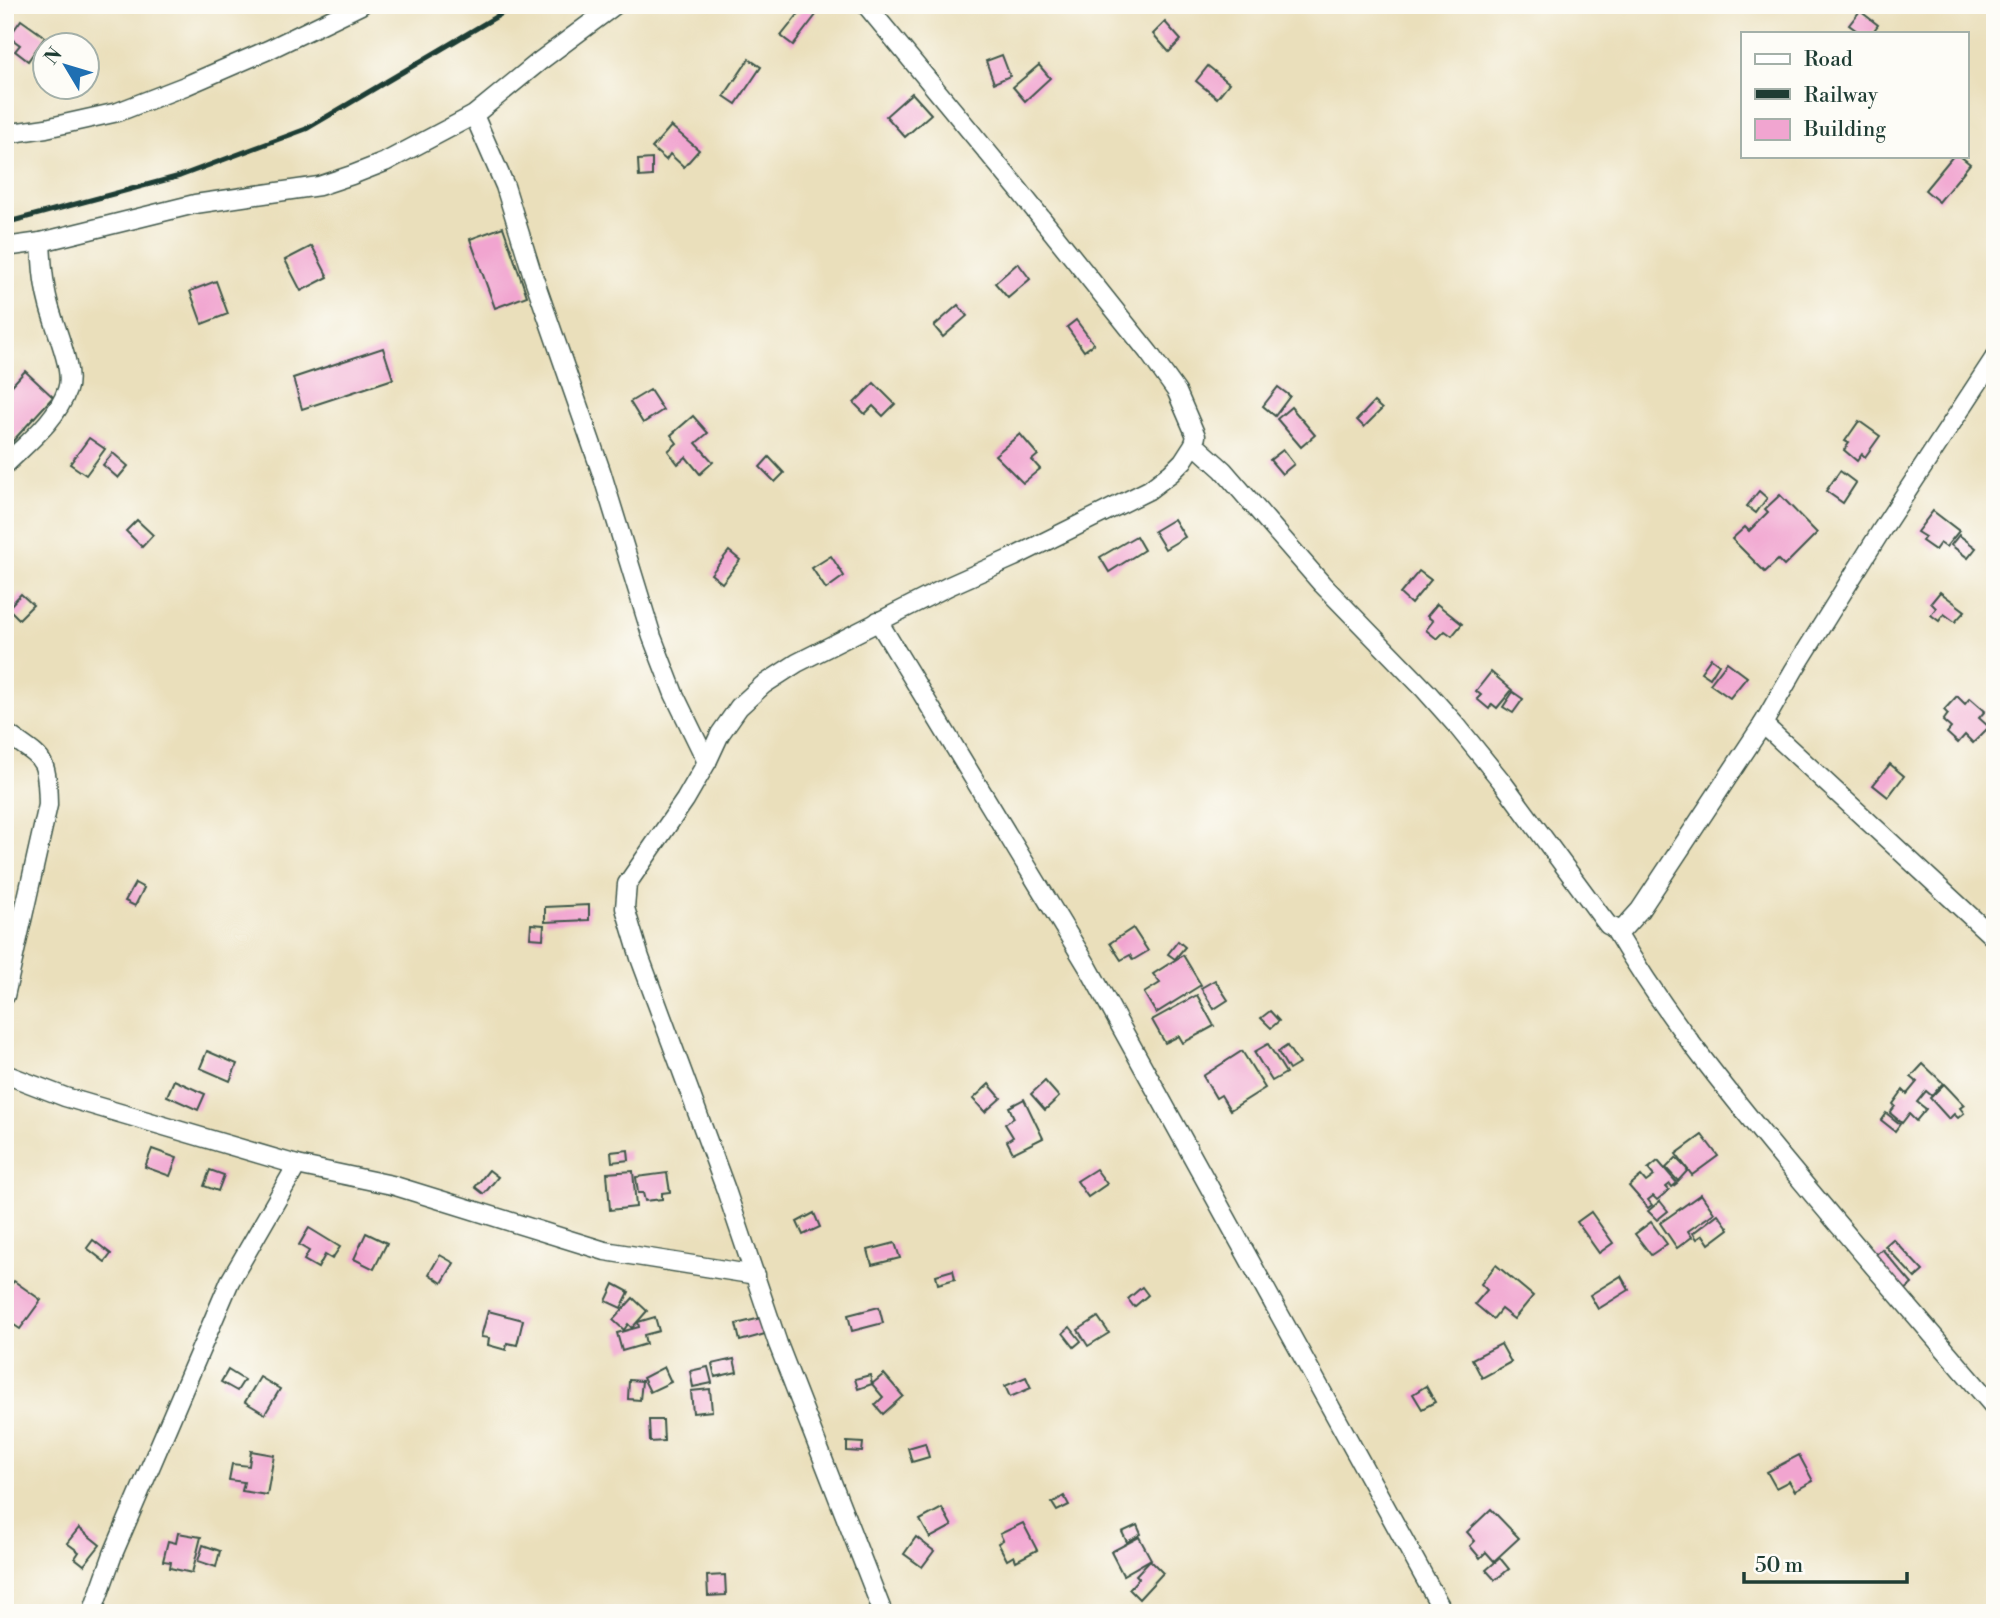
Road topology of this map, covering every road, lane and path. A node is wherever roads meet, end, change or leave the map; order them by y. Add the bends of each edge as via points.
1 (360, 5) edge
2 (615, 5) edge
3 (866, 5) edge
4 (474, 115) junction
5 (5, 134) edge
6 (41, 242) junction
7 (5, 247) edge
8 (1995, 357) edge
9 (1195, 444) junction
10 (5, 465) edge
11 (878, 621) junction
12 (1763, 724) junction
13 (5, 732) edge
14 (707, 762) junction
15 (1615, 929) junction
16 (1995, 939) edge
17 (5, 996) edge
18 (5, 1074) edge
19 (297, 1165) junction
20 (756, 1275) junction
21 (1995, 1408) edge
22 (92, 1613) edge
23 (883, 1613) edge
24 (1444, 1613) edge

1 - 5 street via 256,55 118,112
2 - 4 street
3 - 9 street via 1149,352 1177,392 1194,430
4 - 6 street via 385,162 319,186 195,204
4 - 14 street via 506,186 652,637
6 - 7 street
6 - 10 street via 48,303 69,365 69,388 59,407
8 - 12 street
9 - 11 street via 1171,473 1149,490
9 - 15 street via 1457,726
11 - 14 street via 763,685 739,707
11 - 24 street via 1088,967
12 - 15 street via 1640,910 1626,928
12 - 16 street
13 - 17 street via 43,761 48,805
14 - 20 street via 627,884 625,908
15 - 21 street via 1641,973 1726,1089
18 - 19 street via 65,1097
19 - 20 street via 392,1185 605,1251
19 - 22 street via 230,1281
20 - 23 street via 782,1357

